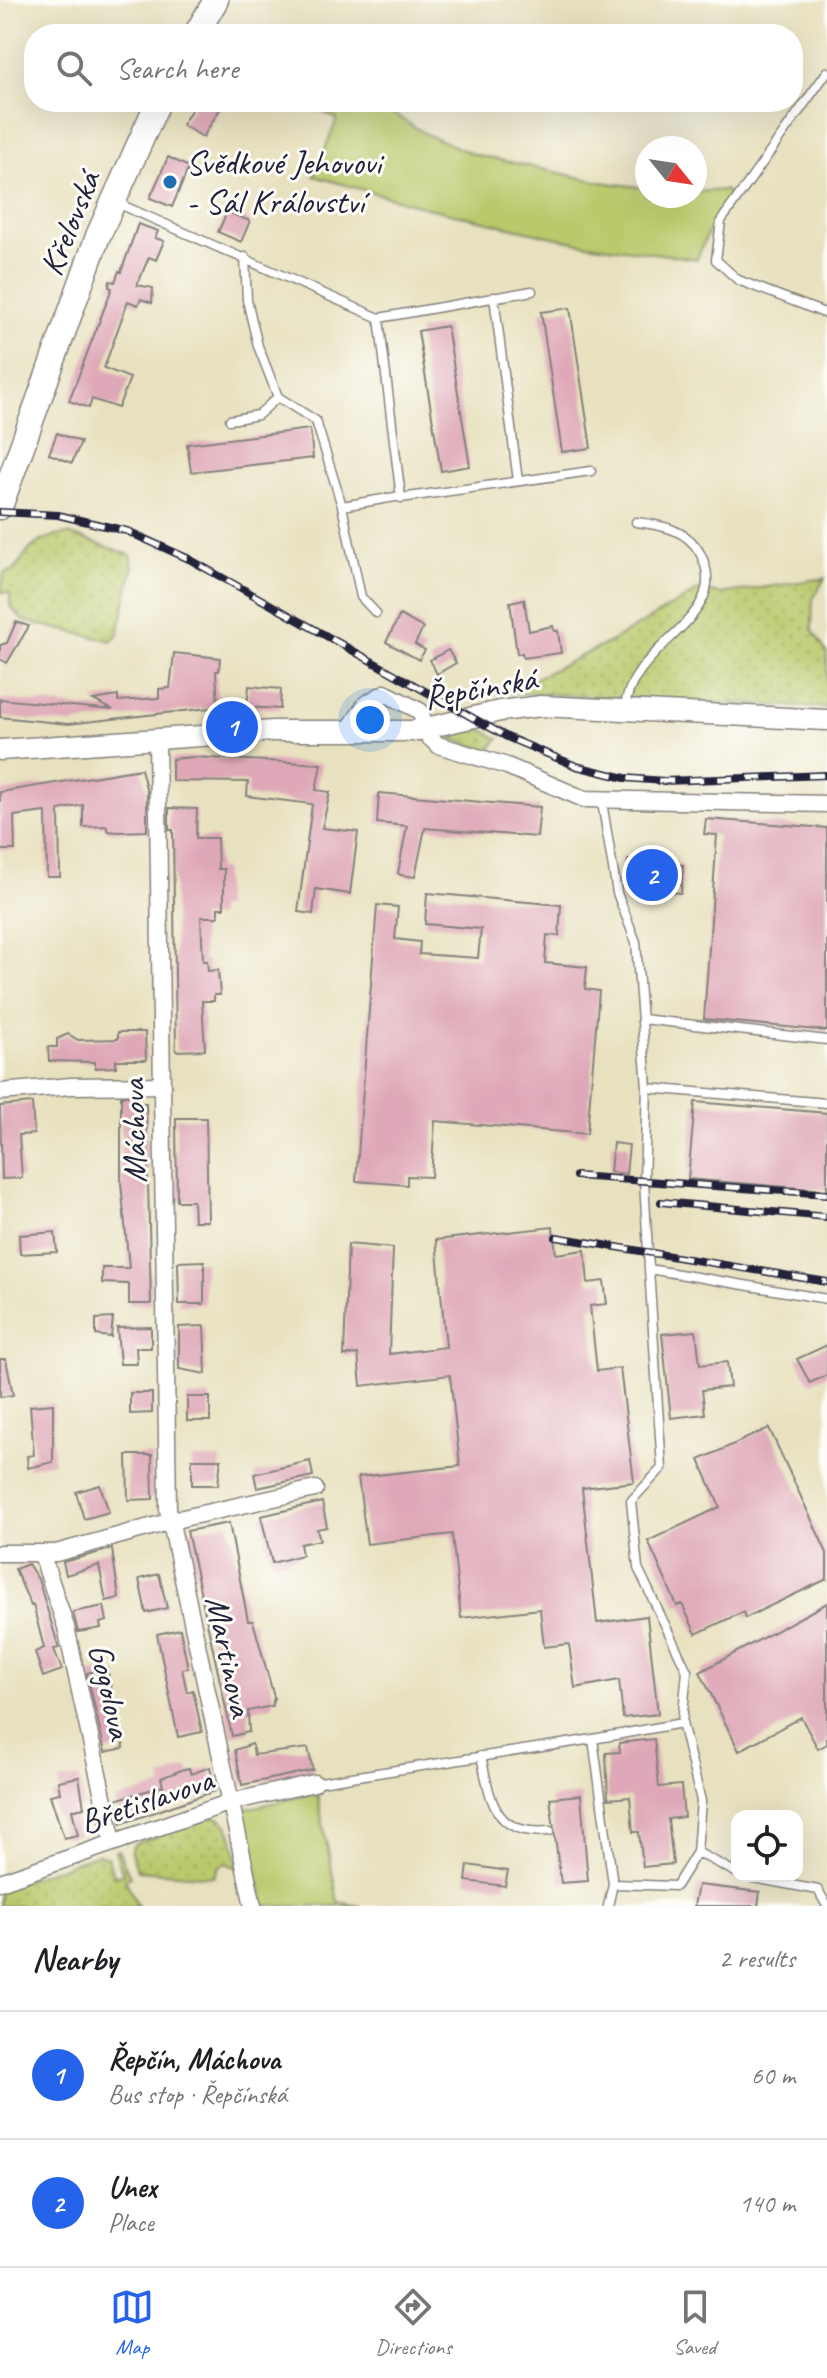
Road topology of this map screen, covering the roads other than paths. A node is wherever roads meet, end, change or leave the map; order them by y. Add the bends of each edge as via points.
1 (216, 0) edge
2 (202, 24) edge
3 (827, 72) edge
4 (803, 106) edge
5 (153, 112) edge
6 (799, 112) edge
7 (113, 201) junction
8 (245, 257) junction
9 (532, 291) dead end
10 (494, 297) junction
11 (827, 314) edge
12 (379, 318) junction
13 (278, 397) junction
14 (230, 420) dead end
15 (591, 471) dead end
16 (518, 481) junction
17 (401, 496) junction
18 (342, 506) junction
19 (0, 507) edge
20 (636, 522) dead end
21 (376, 613) dead end
22 (625, 707) junction
23 (827, 720) edge
24 (426, 729) junction
25 (348, 731) junction
26 (157, 746) junction
27 (0, 750) edge
28 (602, 802) junction
29 (827, 804) edge
30 (642, 1019) junction
31 (827, 1040) edge
32 (163, 1085) junction
33 (647, 1088) junction
34 (0, 1092) edge
35 (827, 1103) edge
36 (649, 1269) junction
37 (827, 1299) edge
38 (315, 1489) dead end
39 (171, 1522) junction
40 (0, 1553) edge
41 (42, 1555) junction
42 (682, 1723) junction
43 (593, 1739) junction
44 (481, 1756) junction
45 (314, 1783) joint
46 (231, 1802) junction
47 (550, 1831) dead end
48 (113, 1842) junction
49 (697, 1852) junction
50 (731, 1870) edge
51 (0, 1882) edge
52 (775, 1882) edge
53 (613, 1884) junction
54 (253, 1906) edge
55 (608, 1906) edge
56 (827, 1906) edge

1 - 2 main road
3 - 4 lane
5 - 7 main road, Křelovská
6 - 11 lane via 721,221 716,260 738,280
7 - 8 lane
7 - 19 main road, Křelovská
8 - 12 lane
8 - 13 lane via 247,300
9 - 10 lane
10 - 12 lane
10 - 16 lane
12 - 17 lane
13 - 14 lane via 258,415
13 - 18 lane via 316,421
15 - 16 lane
16 - 17 lane
17 - 18 lane
18 - 21 lane via 361,597
20 - 22 lane via 671,528 691,540 703,559 707,582 694,615 636,671
22 - 23 street, Řepčínská
22 - 24 street, Řepčínská via 520,708
24 - 25 street, Řepčínská
24 - 25 street via 414,706 385,693 366,704
24 - 28 street via 445,749
25 - 26 street, Řepčínská via 273,731
26 - 27 street, Řepčínská
26 - 32 street, Máchova
28 - 29 street
28 - 30 lane via 617,893 636,942
30 - 31 lane
30 - 33 lane
32 - 34 street
32 - 39 street, Máchova
33 - 35 lane
33 - 36 lane via 644,1181
36 - 37 lane
36 - 42 lane via 662,1468 631,1501 638,1568 687,1671
38 - 39 street
39 - 41 street
39 - 46 street, Martinova
40 - 41 street
41 - 48 street, Gogolova via 66,1627
42 - 43 lane
42 - 49 lane via 701,1801
43 - 44 lane
43 - 53 lane
44 - 45 lane
44 - 47 lane via 491,1802 504,1820 528,1831
45 - 46 street, Břetislavova
46 - 48 street, Břetislavova
46 - 54 street, Martinova
48 - 51 street, Břetislavova
49 - 50 lane
49 - 53 lane via 676,1886
52 - 56 lane via 818,1890
53 - 55 lane

